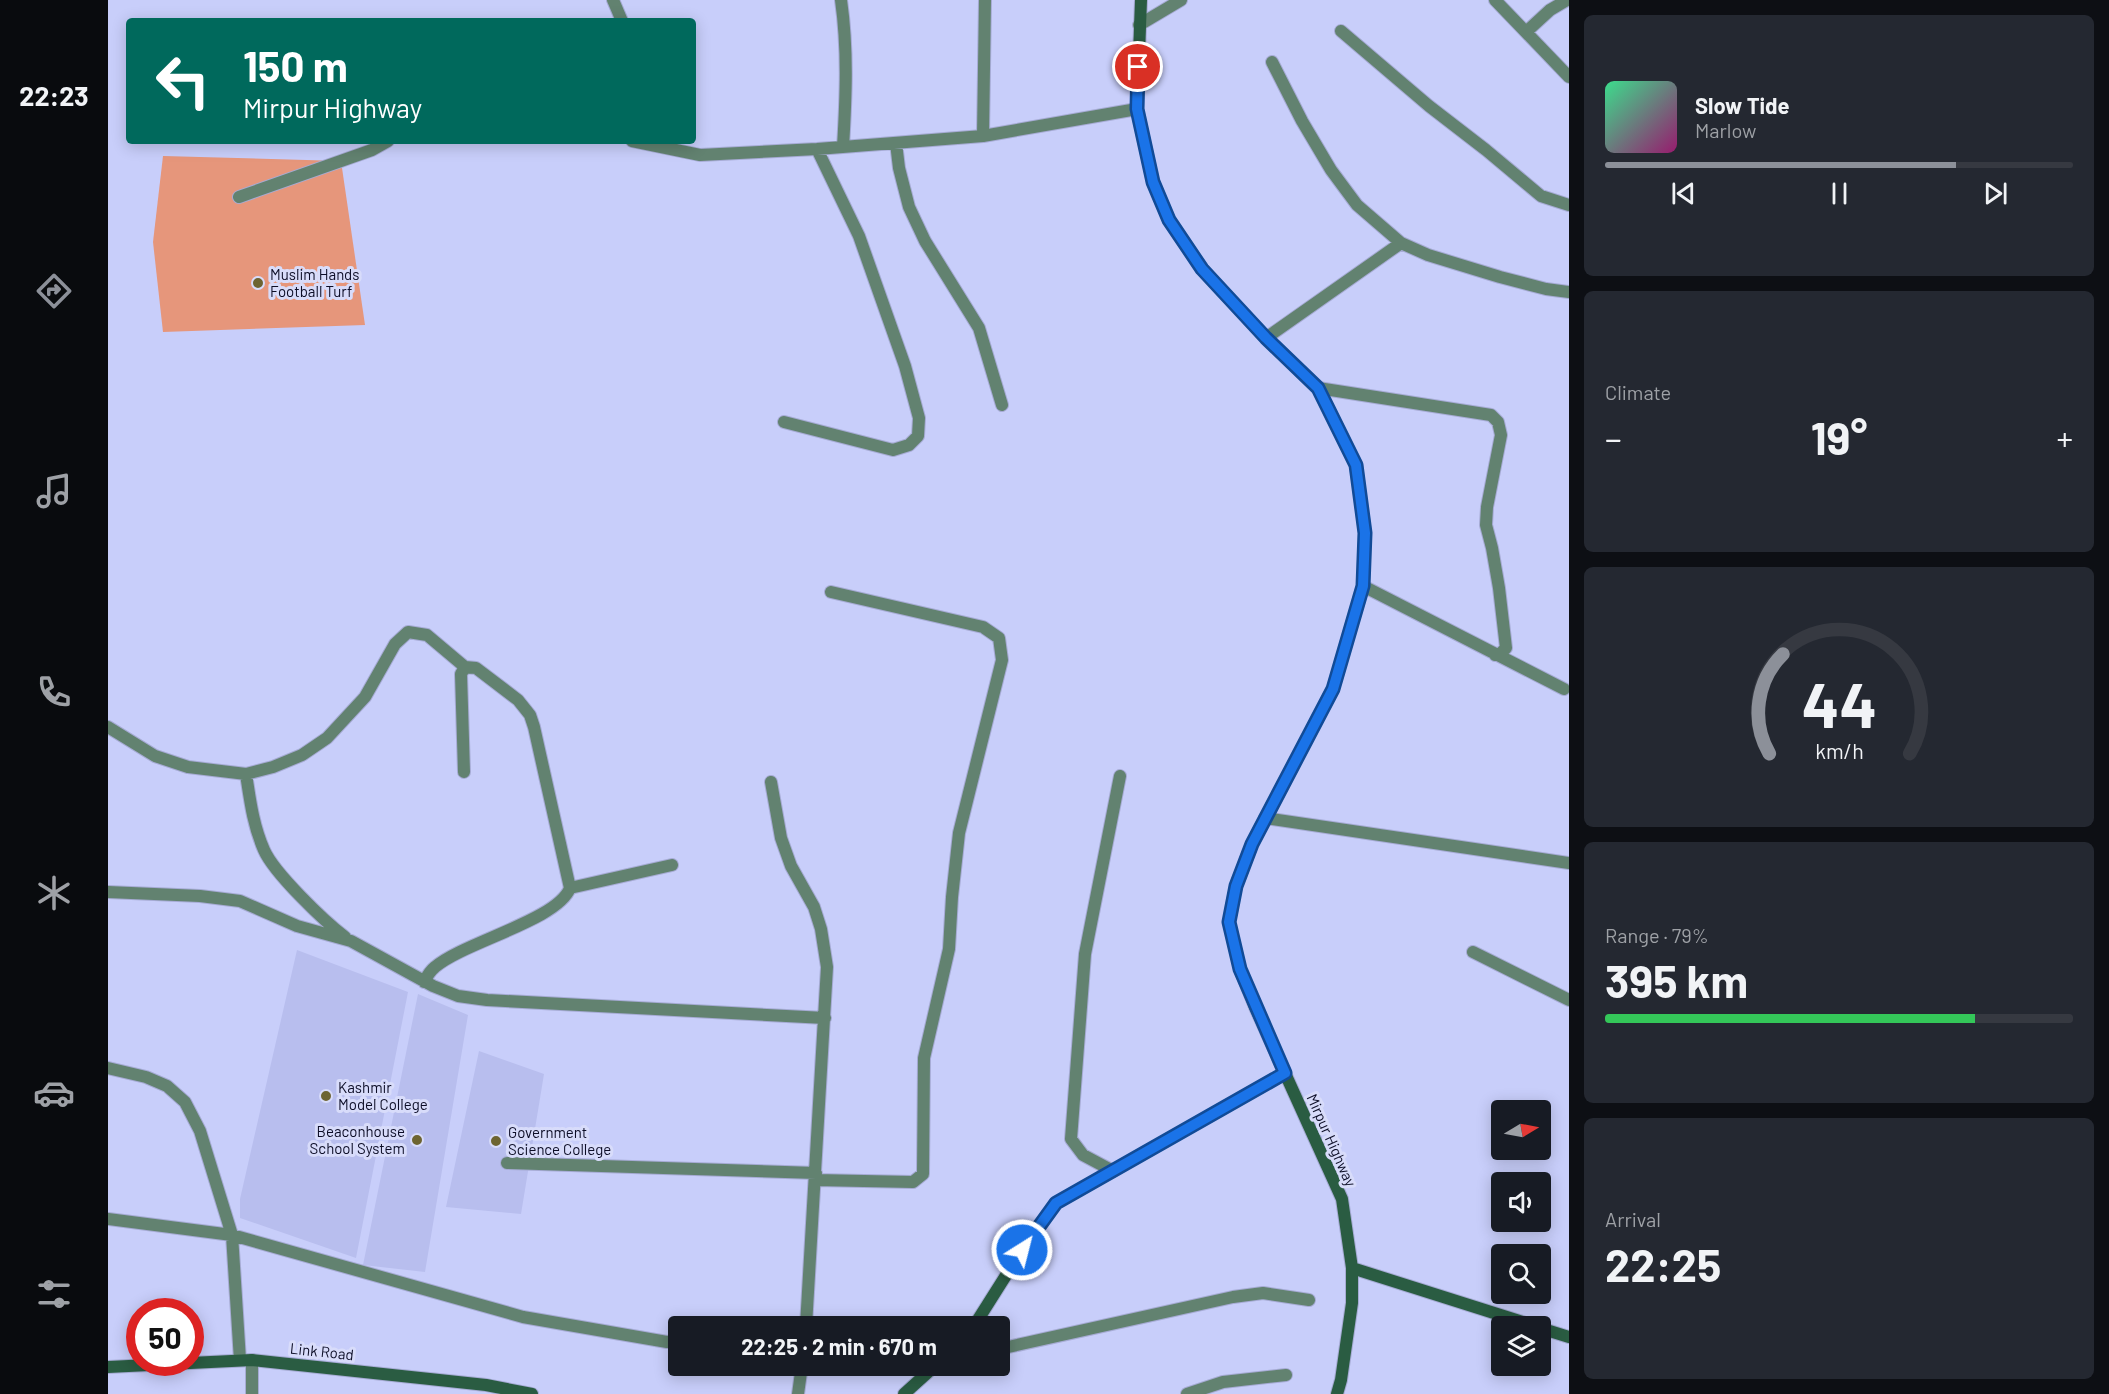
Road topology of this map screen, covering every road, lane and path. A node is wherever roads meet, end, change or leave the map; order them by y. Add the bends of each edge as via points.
1 (613, 0) edge
2 (841, 0) edge
3 (985, 0) edge
4 (1141, 0) edge
5 (1181, 0) edge
6 (1495, 0) edge
7 (1567, 0) edge
8 (621, 18) edge
9 (1139, 25) junction
10 (1341, 31) dead end
11 (1526, 32) junction
12 (1272, 62) dead end
13 (1569, 77) edge
14 (1137, 109) junction
15 (983, 136) junction
16 (896, 143) junction
17 (383, 144) edge
18 (669, 145) edge
19 (843, 147) junction
20 (817, 149) junction
21 (239, 197) dead end
22 (1569, 205) edge
23 (1401, 243) junction
24 (1569, 292) edge
25 (1266, 338) junction
26 (1318, 388) junction
27 (1002, 405) dead end
28 (784, 422) dead end
29 (1363, 586) junction
30 (831, 592) dead end
31 (1495, 655) junction
32 (465, 667) junction
33 (1564, 689) dead end
34 (108, 727) edge
35 (464, 772) dead end
36 (246, 774) junction
37 (1120, 776) dead end
38 (771, 782) dead end
39 (1265, 818) junction
40 (1569, 863) edge
41 (672, 865) dead end
42 (570, 888) junction
43 (108, 892) edge
44 (351, 941) junction
45 (1473, 952) dead end
46 (424, 982) junction
47 (1569, 1000) edge
48 (825, 1018) junction
49 (108, 1068) edge
50 (1285, 1073) junction
51 (507, 1163) dead end
52 (1113, 1171) junction
53 (815, 1176) junction
54 (108, 1219) edge
55 (232, 1234) junction
56 (1352, 1268) junction
57 (1309, 1300) dead end
58 (807, 1316) edge
59 (980, 1316) edge
60 (1503, 1316) edge
61 (1551, 1331) edge
62 (1569, 1337) edge
63 (668, 1342) edge
64 (1010, 1346) edge
65 (246, 1360) junction
66 (108, 1367) edge
67 (1286, 1375) dead end
68 (800, 1376) edge
69 (924, 1376) edge
70 (252, 1394) edge
71 (532, 1394) edge
72 (798, 1394) edge
73 (905, 1394) edge
74 (1187, 1394) edge
75 (1337, 1394) edge

1 - 8 street
2 - 19 street via 847,79
3 - 15 street
4 - 9 main road, Mirpur Highway
5 - 9 street
6 - 11 street
7 - 11 street
9 - 14 main road, Mirpur Highway
10 - 22 street via 1542,196
11 - 13 street
12 - 23 street via 1331,170 1357,205
14 - 15 street
14 - 25 main road, Mirpur Highway via 1153,182 1169,220 1202,269
15 - 16 street
16 - 19 street
16 - 27 street via 898,168 909,207 925,241 979,328
17 - 21 street
18 - 20 street via 700,155
19 - 20 street
20 - 28 street via 859,236 901,355 919,418 918,436 909,445 892,450
23 - 24 street via 1490,274
23 - 25 street
25 - 26 main road, Mirpur Highway
26 - 29 main road, Mirpur Highway via 1356,465 1365,533
26 - 31 street via 1491,415 1498,422 1501,435 1486,525 1506,648
29 - 31 street
29 - 39 main road, Mirpur Highway via 1333,689
30 - 53 street via 983,627 999,638 1002,660 959,833 949,949 924,1058 923,1174 913,1182
31 - 33 street
32 - 35 street via 461,674
32 - 36 street via 427,635 408,632 395,644 365,697 327,738 302,755
32 - 42 street via 476,668 518,700 530,715
34 - 36 street via 155,756 188,767
36 - 44 street via 252,815 264,852 330,926
37 - 52 street via 1085,954 1071,1139 1083,1155
38 - 48 street via 781,838 821,929 827,967
39 - 40 street
39 - 50 main road, Mirpur Highway via 1236,886 1229,922 1240,969
41 - 42 street
42 - 46 street via 567,896 551,908 437,965
43 - 44 street via 240,901 297,926
44 - 46 street
45 - 47 street
46 - 48 street via 458,996 488,1000
48 - 53 street
49 - 55 street via 167,1086 185,1102 200,1131
50 - 52 main road
50 - 56 main road, Mirpur Highway via 1342,1198
51 - 53 street
52 - 59 main road via 1056,1203
53 - 58 street
54 - 55 street
55 - 63 street via 523,1317
55 - 65 street
56 - 60 main road
56 - 75 main road, Mirpur Highway via 1352,1303
57 - 64 street via 1263,1293 1233,1297
61 - 62 main road
65 - 66 main road, Link Road
65 - 70 street
65 - 71 main road, Link Road via 486,1385
67 - 74 street via 1223,1382
68 - 72 street
69 - 73 main road

